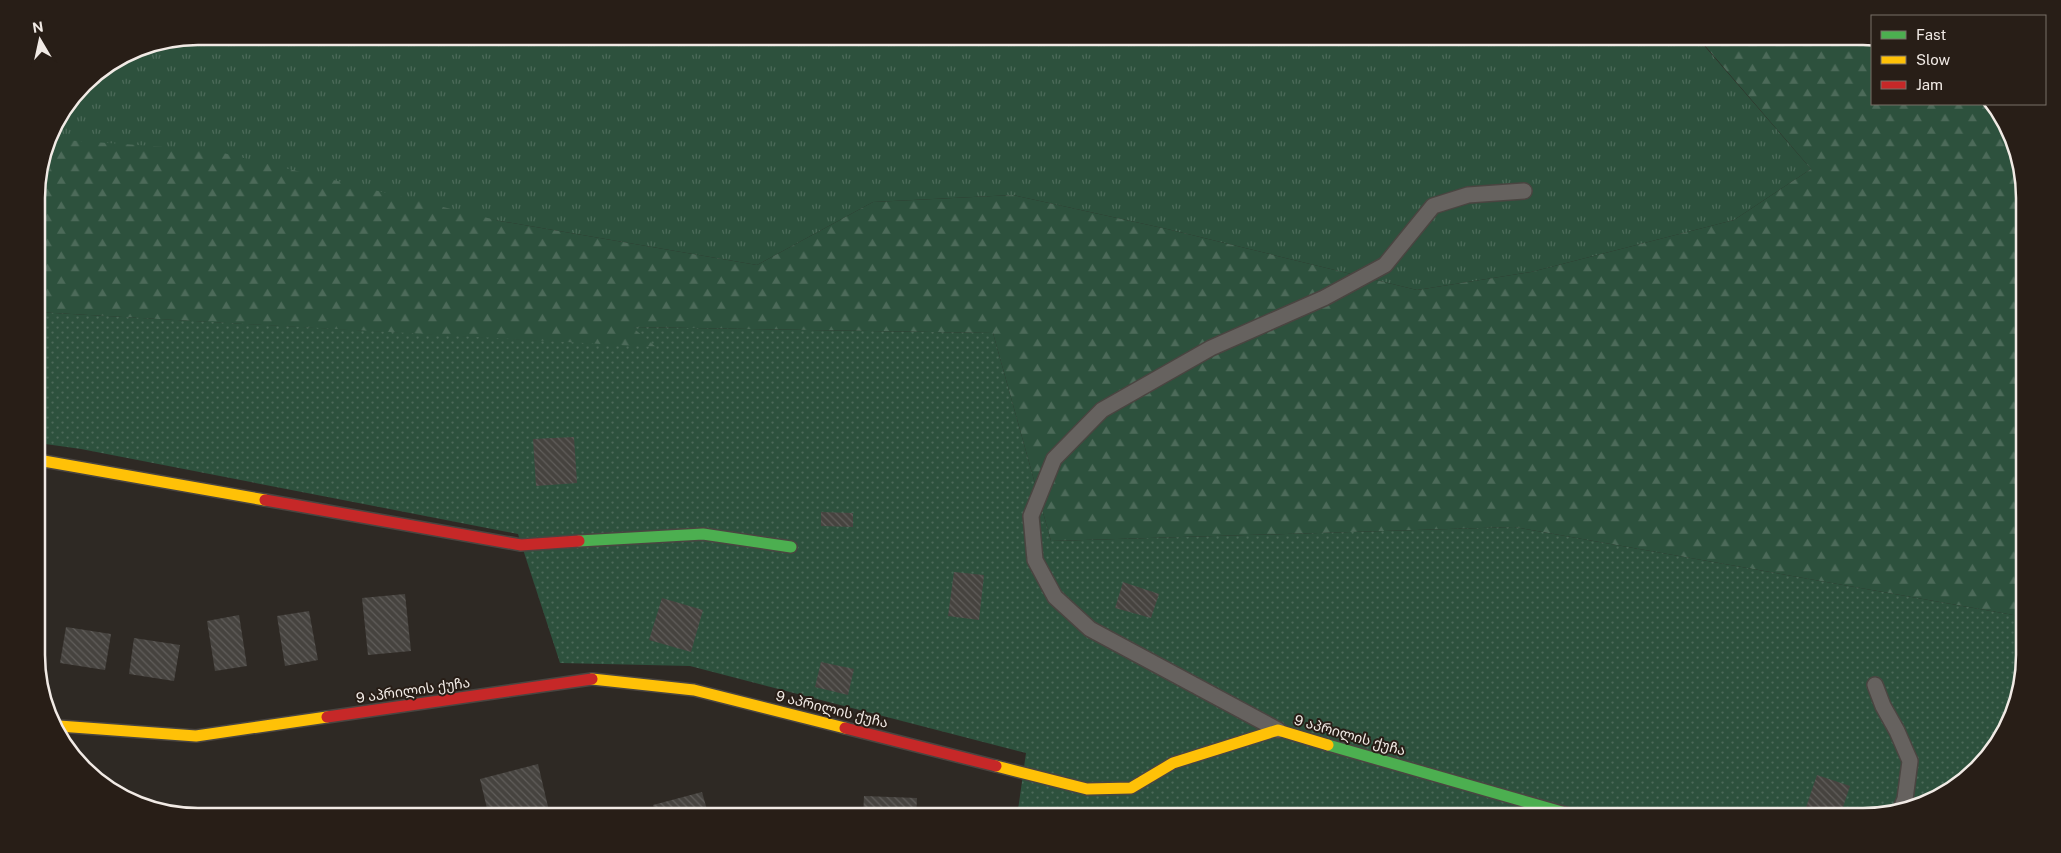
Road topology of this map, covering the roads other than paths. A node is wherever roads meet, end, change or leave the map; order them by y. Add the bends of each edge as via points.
1 (1524, 191) dead end
2 (45, 461) edge
3 (791, 546) dead end
4 (1875, 685) dead end
5 (63, 726) edge
6 (1278, 730) junction
7 (1903, 803) edge
8 (1548, 808) edge

1 - 6 lane via 1468,195 1433,206 1385,265 1324,298 1211,348 1102,410 1054,459 1031,516 1035,560 1055,597 1090,629
2 - 3 street via 521,545 704,534
4 - 7 lane via 1910,762
5 - 6 street, 9 აპრილის ქუჩა via 196,736 592,679 694,690 1087,789 1131,788 1173,763
6 - 8 street, 9 აპრილის ქუჩა

